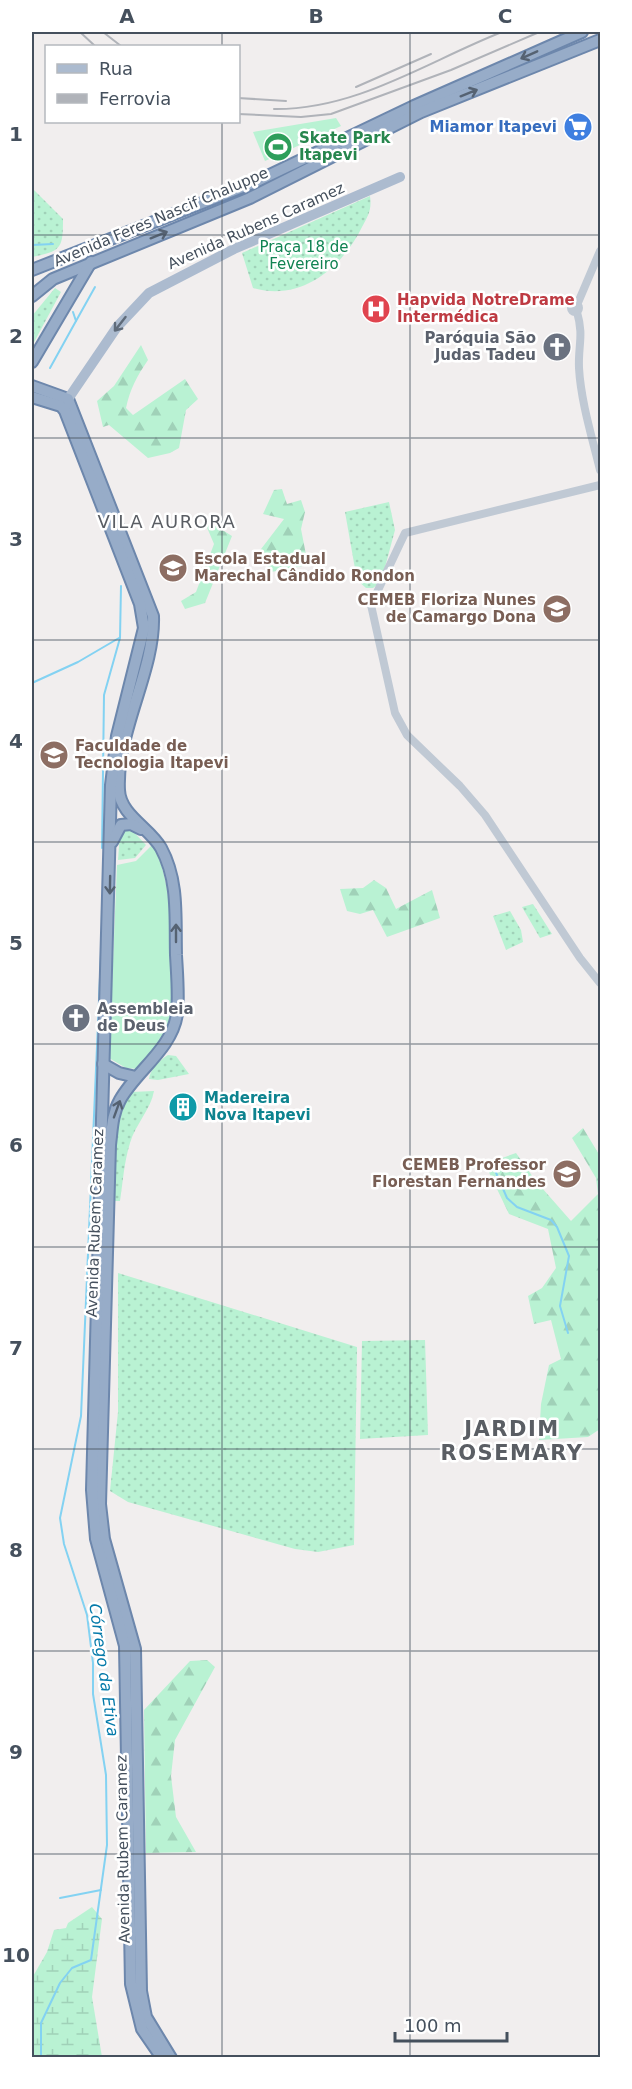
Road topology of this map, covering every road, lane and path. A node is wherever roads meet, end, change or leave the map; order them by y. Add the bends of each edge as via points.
1 (582, 32) edge
2 (600, 40) edge
3 (400, 177) dead end
4 (600, 251) edge
5 (91, 262) junction
6 (32, 270) edge
7 (32, 296) edge
8 (32, 362) edge
9 (32, 386) edge
10 (32, 397) edge
11 (64, 403) junction
12 (600, 470) edge
13 (600, 485) edge
14 (152, 835) junction
15 (111, 844) junction
16 (600, 983) edge
17 (103, 1064) junction
18 (136, 1077) junction
19 (162, 2058) edge
20 (171, 2058) edge

1 -> 6 highway, Avenida Feres Nascif Chaluppe via 255,182
5 -> 2 highway, Avenida Feres Nascif Chaluppe via 250,198 421,112
3 -> 11 main road, Avenida Rubens Caramez via 234,249 149,293 117,327
4 - 12 street via 577,308 583,332 579,368
5 - 7 highway, Avenida Feres Nascif Chaluppe via 53,279
5 - 8 highway
9 - 11 highway
10 - 11 highway
11 - 14 highway, Avenida Rubem Caramez via 153,616 151,644 125,735 119,791 126,810
11 - 15 highway, Avenida Rubem Caramez via 137,597 144,628 117,736 111,785
13 - 16 street via 405,533 371,606 395,713 407,735 473,799
14 - 15 highway via 126,823
18 -> 14 highway, Avenida Rubem Caramez via 168,1038 177,1012 174,888 166,859
15 -> 17 highway, Avenida Rubem Caramez
17 - 18 highway via 115,1072
17 - 19 highway, Avenida Rubem Caramez via 93,1510 99,1552 125,1646 131,1984 142,2029
20 -> 18 highway, Avenida Rubem Caramez via 147,2018 141,1992 135,1649 104,1539 100,1504 110,1144 119,1102

